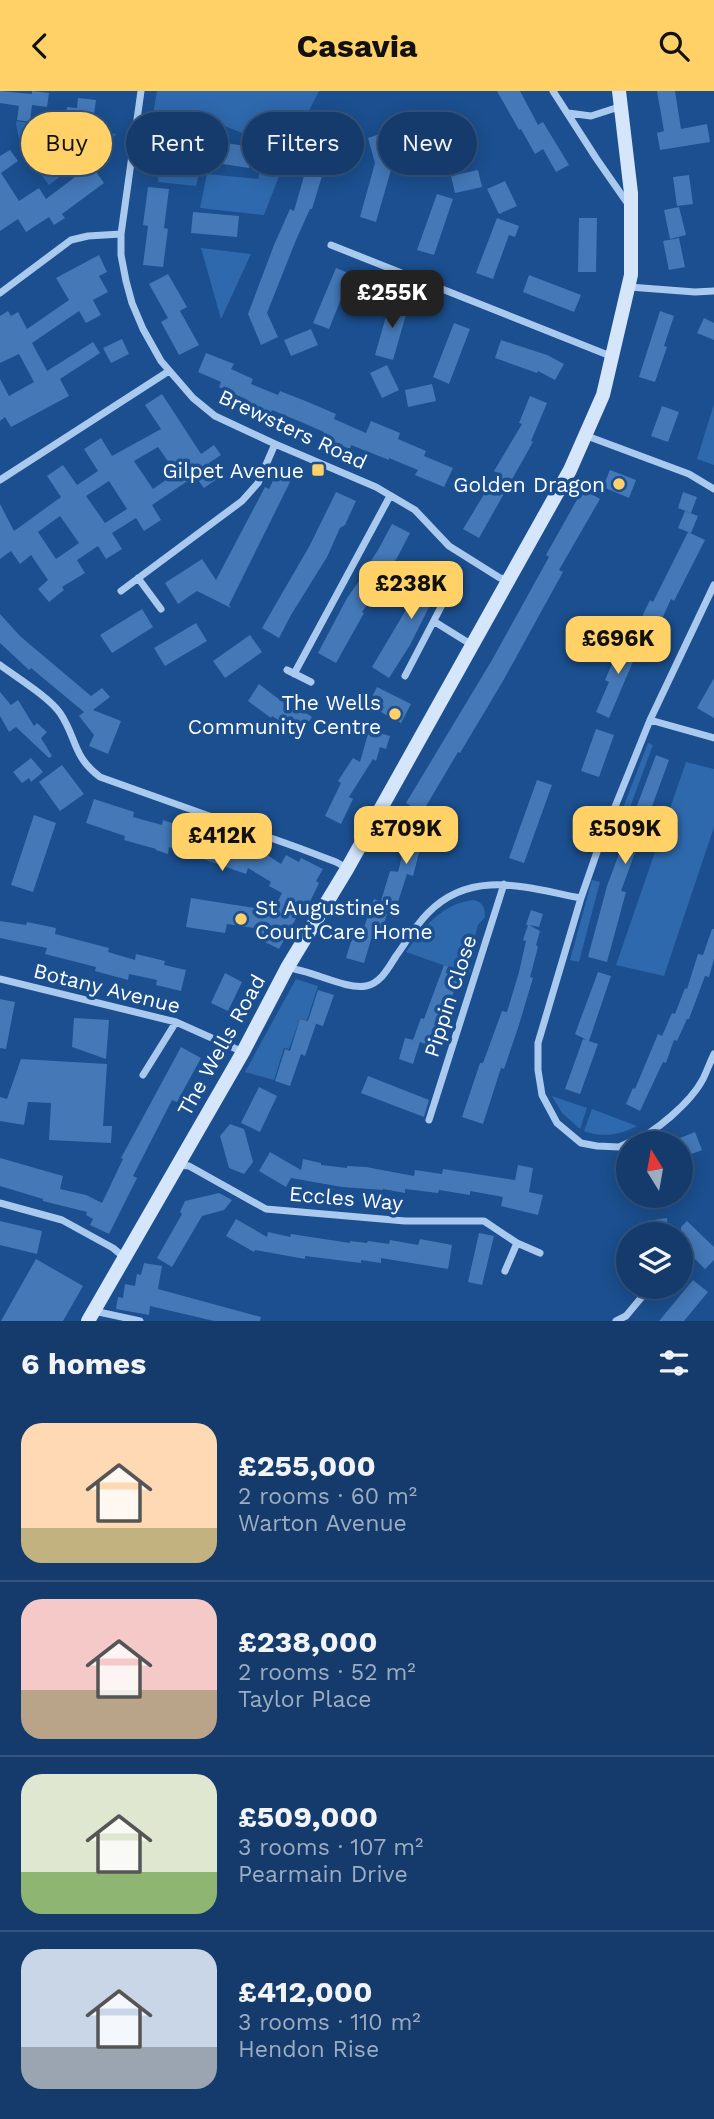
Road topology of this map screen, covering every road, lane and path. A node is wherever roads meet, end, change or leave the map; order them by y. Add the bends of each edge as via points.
1 (141, 91) edge
2 (553, 91) edge
3 (620, 98) edge
4 (568, 113) junction
5 (631, 208) junction
6 (121, 234) junction
7 (331, 245) dead end
8 (629, 287) junction
9 (714, 291) edge
10 (0, 292) edge
11 (613, 357) junction
12 (169, 371) junction
13 (587, 436) junction
14 (275, 445) junction
15 (0, 480) edge
16 (714, 489) edge
17 (390, 496) junction
18 (138, 578) junction
19 (509, 579) junction
20 (454, 582) dead end
21 (714, 585) edge
22 (121, 591) dead end
23 (161, 609) dead end
24 (435, 622) junction
25 (472, 646) junction
26 (0, 665) edge
27 (405, 676) dead end
28 (311, 682) dead end
29 (650, 720) junction
30 (714, 738) edge
31 (347, 869) junction
32 (504, 884) junction
33 (580, 898) junction
34 (287, 968) junction
35 (0, 979) edge
36 (176, 1022) junction
37 (243, 1052) junction
38 (714, 1054) edge
39 (143, 1075) dead end
40 (429, 1120) dead end
41 (652, 1131) edge
42 (616, 1147) edge
43 (177, 1165) junction
44 (0, 1203) edge
45 (517, 1243) junction
46 (540, 1253) dead end
47 (125, 1258) junction
48 (505, 1271) dead end
49 (641, 1299) edge
50 (91, 1316) edge
51 (140, 1321) edge
52 (616, 1321) edge

1 - 6 street, Brewsters Road
2 - 4 street
3 - 4 street via 590,116
3 - 5 street, The Wells Road
4 - 5 street
5 - 8 street, The Wells Road
6 - 10 street via 71,240
6 - 12 street, Brewsters Road via 132,303
7 - 11 street
8 - 9 street
8 - 11 street, The Wells Road
11 - 13 street, The Wells Road
12 - 14 street, Brewsters Road via 215,416
12 - 15 street
13 - 16 street via 689,474
13 - 19 street, The Wells Road
14 - 17 street, Brewsters Road
14 - 18 street via 257,483 242,501
17 - 19 street, Brewsters Road via 415,510 449,546
17 - 28 street via 290,672
18 - 22 street
18 - 23 street
19 - 25 street, The Wells Road
20 - 24 street
21 - 29 street
24 - 25 street
24 - 27 street
25 - 31 street, The Wells Road
26 - 31 street via 59,712 80,758 100,776
29 - 30 street
29 - 33 street
31 - 34 street, The Wells Road
32 - 33 street
32 - 34 street via 482,884 445,899 414,929 382,976 366,986
32 - 40 street, Pippin Close
33 - 42 street via 538,1043 538,1070 542,1095 557,1123 581,1143
34 - 37 street, The Wells Road
35 - 36 street, Botany Avenue
36 - 37 street, Botany Avenue
36 - 39 street
37 - 43 street, The Wells Road
38 - 41 street via 702,1082 673,1116
43 - 45 street, Eccles Way via 189,1167 266,1209 484,1221
43 - 47 street, The Wells Road
44 - 47 street via 62,1220
45 - 46 street, Eccles Way
45 - 48 street
47 - 50 street, The Wells Road
49 - 52 street via 626,1317
50 - 51 street

